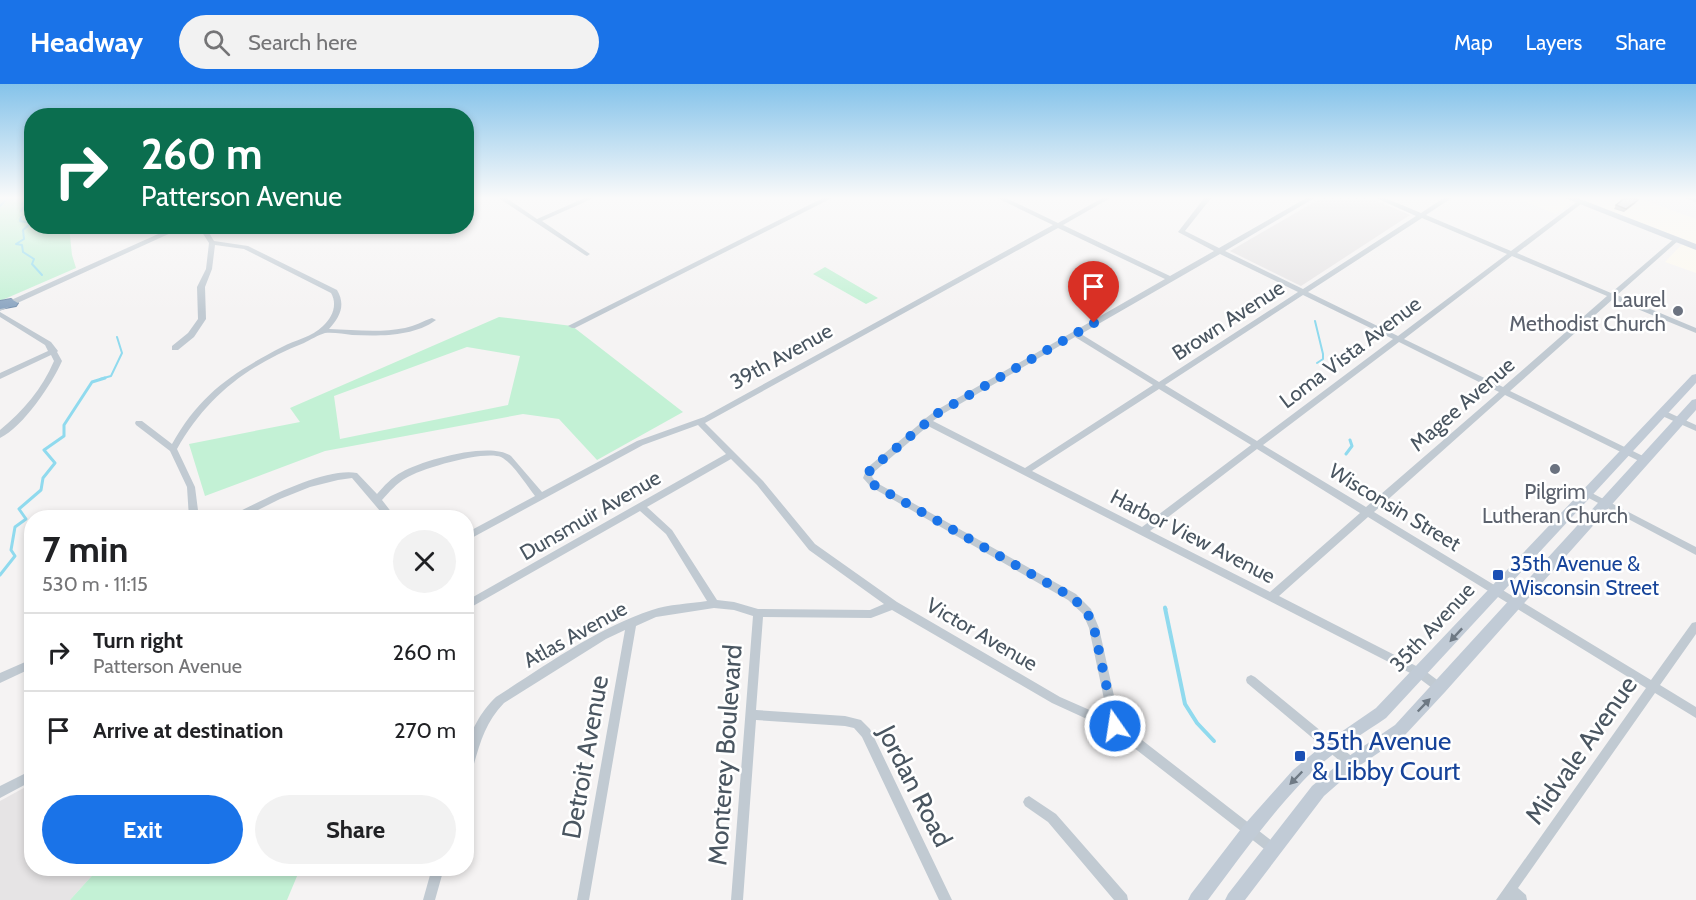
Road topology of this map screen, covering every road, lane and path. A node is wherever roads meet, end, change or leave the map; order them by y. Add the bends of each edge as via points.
1 (165, 235) edge
2 (207, 235) edge
3 (558, 235) edge
4 (755, 235) edge
5 (1041, 235) edge
6 (1080, 235) edge
7 (1187, 235) edge
8 (1247, 235) edge
9 (1391, 235) edge
10 (1466, 235) edge
11 (1536, 235) edge
12 (1667, 235) edge
13 (1677, 239) junction
14 (212, 243) junction
15 (1696, 247) edge
16 (1220, 251) junction
17 (587, 254) dead end
18 (1511, 254) junction
19 (1171, 279) junction
20 (1303, 292) junction
21 (1612, 296) junction
22 (4, 306) edge
23 (0, 314) edge
24 (432, 320) dead end
25 (572, 326) dead end
26 (323, 331) junction
27 (1696, 331) edge
28 (1075, 334) junction
29 (1397, 338) junction
30 (175, 348) dead end
31 (54, 351) junction
32 (0, 376) edge
33 (1696, 377) edge
34 (1159, 386) junction
35 (1505, 391) junction
36 (1696, 403) edge
37 (1663, 413) junction
38 (926, 421) junction
39 (1680, 421) junction
40 (699, 422) junction
41 (139, 423) dead end
42 (1696, 428) edge
43 (0, 435) edge
44 (1255, 445) junction
45 (173, 449) junction
46 (1627, 452) junction
47 (731, 455) junction
48 (1644, 460) junction
49 (1025, 472) junction
50 (1588, 494) junction
51 (541, 497) junction
52 (378, 499) junction
53 (1606, 504) junction
54 (640, 506) junction
55 (193, 510) edge
56 (250, 510) edge
57 (386, 510) edge
58 (1366, 512) junction
59 (1143, 531) junction
60 (474, 534) edge
61 (1696, 551) edge
62 (1496, 592) junction
63 (1272, 596) junction
64 (474, 601) edge
65 (714, 604) junction
66 (1515, 604) junction
67 (893, 605) junction
68 (758, 613) junction
69 (632, 622) junction
70 (1696, 626) edge
71 (24, 667) edge
72 (1420, 673) junction
73 (0, 678) edge
74 (1251, 680) dead end
75 (1653, 686) junction
76 (1440, 688) junction
77 (1696, 712) edge
78 (752, 714) junction
79 (1115, 726) junction
80 (474, 743) edge
81 (1333, 746) junction
82 (1351, 763) junction
83 (24, 779) edge
84 (0, 792) edge
85 (1029, 802) dead end
86 (1250, 831) junction
87 (1272, 848) junction
88 (436, 876) edge
89 (1506, 895) edge
90 (429, 900) edge
91 (583, 900) edge
92 (737, 900) edge
93 (946, 900) edge
94 (1122, 900) edge
95 (1197, 900) edge
96 (1234, 900) edge
97 (1521, 900) edge

1 - 22 street
2 - 14 street
3 - 17 street
4 - 25 street
5 - 40 street, 39th Avenue
6 - 19 street
7 - 16 street
8 - 16 street
9 - 20 street, Brown Avenue
10 - 18 street
11 - 18 street, Loma Vista Avenue
12 - 13 main road
13 - 15 main road
13 - 21 street, Magee Avenue
14 - 26 street via 246,247 334,291 339,302 337,315
14 - 30 street via 209,269 201,287 202,319
16 - 19 street
16 - 20 street
18 - 21 street
18 - 29 street, Loma Vista Avenue
19 - 28 street
20 - 29 street
20 - 34 street, Brown Avenue
21 - 27 street
21 - 35 street, Magee Avenue
23 - 31 street
24 - 26 street via 416,329 391,333
26 - 45 street via 256,363 223,385 186,424
28 - 34 street, Wisconsin Street
28 - 38 street
29 - 35 street
29 - 44 street, Loma Vista Avenue
31 - 32 street
31 - 43 street via 58,361 52,377
33 - 37 main road, 35th Avenue
34 - 44 street, Wisconsin Street
34 - 49 street, Brown Avenue
35 - 46 street
35 - 58 street, Magee Avenue
36 - 39 main road
37 - 39 street
37 - 46 main road, 35th Avenue
38 - 49 street, Harbor View Avenue
38 - 79 street via 870,470 867,478 1072,597 1087,612 1094,628
39 - 42 street
39 - 48 main road
40 - 47 street, Victor Avenue
40 - 51 street, 39th Avenue via 640,443
41 - 45 street
44 - 58 street, Wisconsin Street
44 - 59 street, Loma Vista Avenue
45 - 55 street via 191,488
46 - 48 street
46 - 50 main road, 35th Avenue
47 - 54 street, Dunsmuir Avenue
47 - 67 street, Victor Avenue via 760,483 812,547
48 - 53 main road
49 - 59 street, Harbor View Avenue
50 - 53 street
50 - 62 main road, 35th Avenue
51 - 52 street via 506,456 496,452 418,469 398,479
51 - 60 street, 39th Avenue
52 - 56 street via 354,475 338,476 295,489
52 - 57 street
53 - 61 street
53 - 66 main road
54 - 64 street, Dunsmuir Avenue
54 - 65 street via 669,532
58 - 62 street, Wisconsin Street
58 - 63 street, Magee Avenue
59 - 63 street, Harbor View Avenue
62 - 66 street, Wisconsin Street
62 -> 72 main road, 35th Avenue
63 - 72 street, Harbor View Avenue
65 - 68 street, Atlas Avenue
65 - 69 street, Atlas Avenue via 655,613
66 - 75 street, Wisconsin Street
66 - 76 main road
67 - 68 street, Atlas Avenue via 871,614
67 - 79 street, Victor Avenue via 1056,700
68 - 78 street, Monterey Boulevard
69 - 80 street, Atlas Avenue via 602,636 500,700
69 - 91 street, Detroit Avenue
70 - 75 street, Midvale Avenue
71 - 73 street
72 - 76 street, Harbor View Avenue
72 - 81 main road, 35th Avenue via 1381,713
74 - 81 street
75 - 77 street, Wisconsin Street
75 - 89 street, Midvale Avenue
82 -> 76 main road via 1400,730
78 - 92 street, Monterey Boulevard
78 - 93 street, Jordan Road via 857,724 866,733
79 - 86 street, Victor Avenue
81 - 82 street
81 -> 86 main road, 35th Avenue via 1298,775
82 - 87 main road via 1318,791
83 - 84 street
85 - 94 street via 1052,818
86 - 87 street, Victor Avenue
86 - 95 main road, 35th Avenue
87 - 96 main road
88 - 90 street
89 - 97 street

